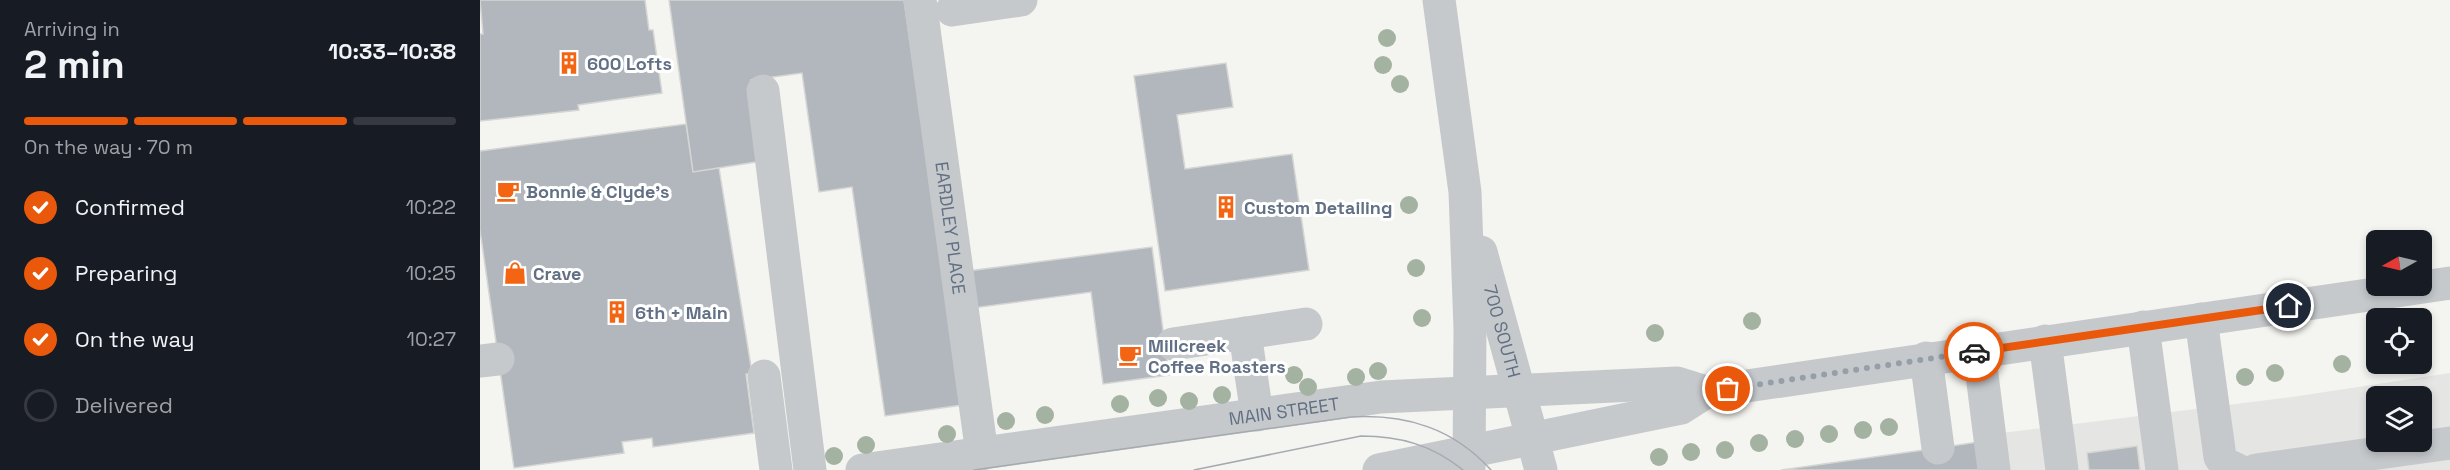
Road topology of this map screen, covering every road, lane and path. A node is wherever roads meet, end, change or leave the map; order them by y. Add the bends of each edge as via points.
1 (920, 0) edge
2 (1021, 0) edge
3 (1439, 0) edge
4 (951, 10) dead end
5 (763, 91) dead end
6 (1466, 192) junction
7 (2450, 283) edge
8 (2201, 319) junction
9 (1306, 324) dead end
10 (2143, 327) junction
11 (1245, 333) junction
12 (2045, 341) junction
13 (1173, 344) dead end
14 (1979, 351) junction
15 (1926, 358) junction
16 (764, 376) dead end
17 (1518, 392) junction
18 (1706, 392) junction
19 (1470, 394) junction
20 (1257, 415) junction
21 (1532, 439) junction
22 (2450, 443) edge
23 (1938, 448) dead end
24 (982, 454) junction
25 (1469, 460) edge
26 (776, 470) edge
27 (810, 470) edge
28 (862, 470) edge
29 (1379, 470) edge
30 (1541, 470) edge
31 (1994, 470) edge
32 (2062, 470) edge
33 (2162, 470) edge
34 (2238, 470) edge
35 (2256, 470) edge

1 - 24 street, EARDLEY PLACE
2 - 4 street
3 - 6 street, 700 SOUTH
5 - 27 street
6 - 17 street, 700 SOUTH
6 - 19 street, 700 SOUTH
7 - 8 street, MAIN STREET
8 - 10 street, MAIN STREET
8 - 34 street via 2220,457
9 - 11 street
10 - 12 street, MAIN STREET
10 - 33 street
11 - 13 street
11 - 20 street
12 - 14 street, MAIN STREET
12 - 32 street
14 - 15 street, MAIN STREET
14 - 31 street
15 - 18 street, MAIN STREET
15 - 23 street
16 - 26 street
17 - 18 street, MAIN STREET via 1677,383
17 - 19 street, MAIN STREET
17 - 21 street, 700 SOUTH
18 - 21 street, MAIN STREET via 1681,408
19 - 20 street, MAIN STREET via 1381,397
19 - 25 street, 700 SOUTH
20 - 24 street, MAIN STREET
21 - 25 street, MAIN STREET
21 - 30 street, 700 SOUTH
22 - 35 street
24 - 28 street, MAIN STREET
25 - 29 street, MAIN STREET

